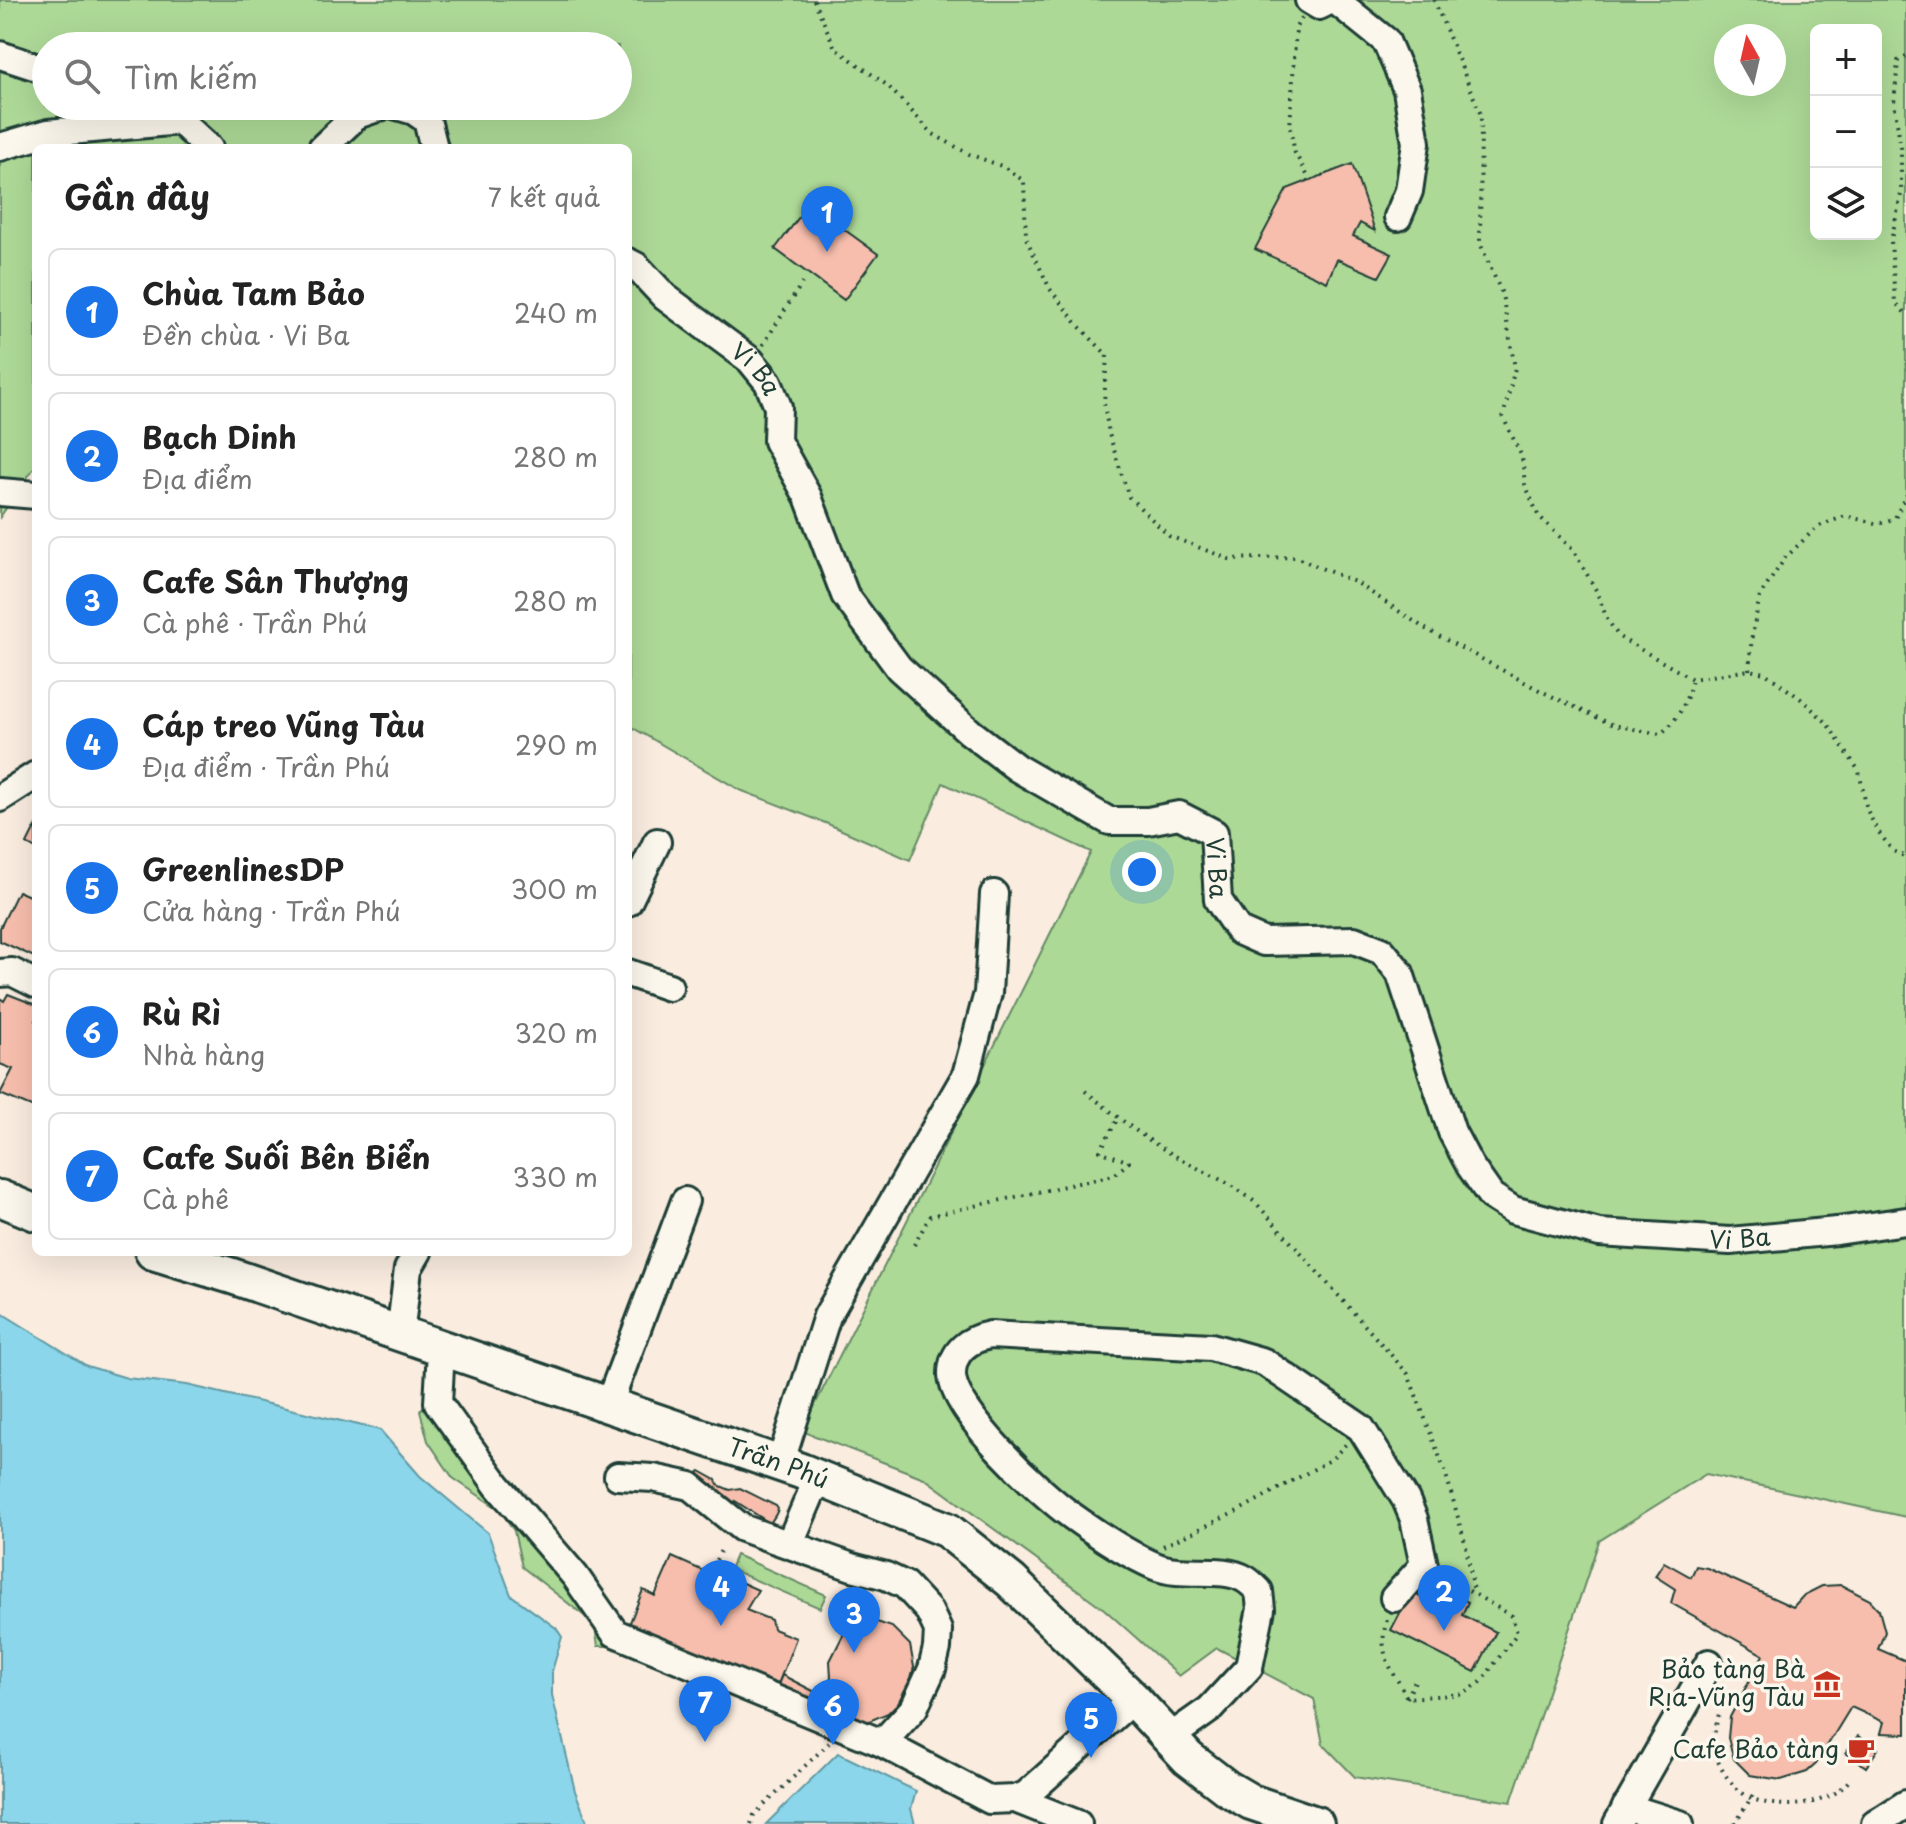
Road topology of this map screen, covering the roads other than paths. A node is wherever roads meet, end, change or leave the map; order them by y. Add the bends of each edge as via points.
1 (1322, 1) edge
2 (0, 55) edge
3 (32, 65) edge
4 (352, 120) edge
5 (427, 120) edge
6 (180, 121) joint
7 (205, 144) edge
8 (326, 144) edge
9 (433, 144) edge
10 (0, 147) edge
11 (1398, 217) dead end
12 (632, 264) edge
13 (0, 492) edge
14 (32, 495) edge
15 (32, 778) edge
16 (0, 798) edge
17 (657, 842) dead end
18 (632, 894) edge
19 (994, 894) dead end
20 (0, 973) edge
21 (632, 974) edge
22 (32, 982) edge
23 (669, 987) dead end
24 (0, 1198) edge
25 (685, 1201) dead end
26 (32, 1211) edge
27 (1906, 1221) edge
28 (166, 1256) edge
29 (416, 1256) edge
30 (400, 1335) junction
31 (441, 1350) junction
32 (608, 1406) junction
33 (780, 1464) junction
34 (618, 1476) dead end
35 (818, 1477) junction
36 (790, 1543) junction
37 (1394, 1598) road end
38 (1709, 1663) dead end
39 (1133, 1699) junction
40 (1169, 1738) junction
41 (882, 1743) junction
42 (1015, 1799) junction
43 (1906, 1804) edge
44 (1621, 1816) edge
45 (1078, 1824) edge
46 (1316, 1824) edge
47 (1680, 1824) edge
48 (1875, 1824) edge

1 - 11 street via 1386,41 1407,90 1416,143 1409,191
2 - 3 street
4 - 8 street
5 - 9 street
6 - 7 street
6 - 10 street via 48,133
12 - 27 street, Vi Ba via 665,297 750,360 768,382 778,407 777,441 808,497 845,595 899,668 1017,768 1109,821 1179,815 1214,833 1218,900 1239,931 1264,942 1354,940 1382,951 1400,973 1452,1132 1491,1196 1513,1210 1599,1233 1730,1241
13 - 14 street
15 - 16 street
17 - 18 street
19 - 33 street via 988,993 966,1075 827,1316
20 - 22 street via 12,972
21 - 23 street
24 - 26 main road
25 - 32 street
28 - 30 main road, Trần Phú
29 - 30 street via 408,1269
30 - 31 main road, Trần Phú
31 - 32 main road, Trần Phú
31 - 41 street via 438,1403 615,1633
32 - 33 main road, Trần Phú
33 - 35 main road, Trần Phú
34 - 36 street via 690,1486 742,1528
35 - 36 street
35 - 39 main road, Trần Phú via 947,1530 1011,1581
36 - 41 street via 905,1585 938,1630 932,1669 914,1708
37 - 40 street via 1424,1565 1406,1500 1361,1428 1264,1362 1211,1347 973,1338 959,1350 952,1374 957,1397 987,1440 1070,1515 1157,1567 1244,1578 1259,1591 1261,1609 1249,1667 1210,1709
38 - 44 street
39 - 40 main road, Trần Phú
39 - 42 street via 1026,1795
40 - 46 main road, Trần Phú via 1227,1788
41 - 42 street via 990,1800
42 - 45 street
43 - 48 street
44 - 47 street

